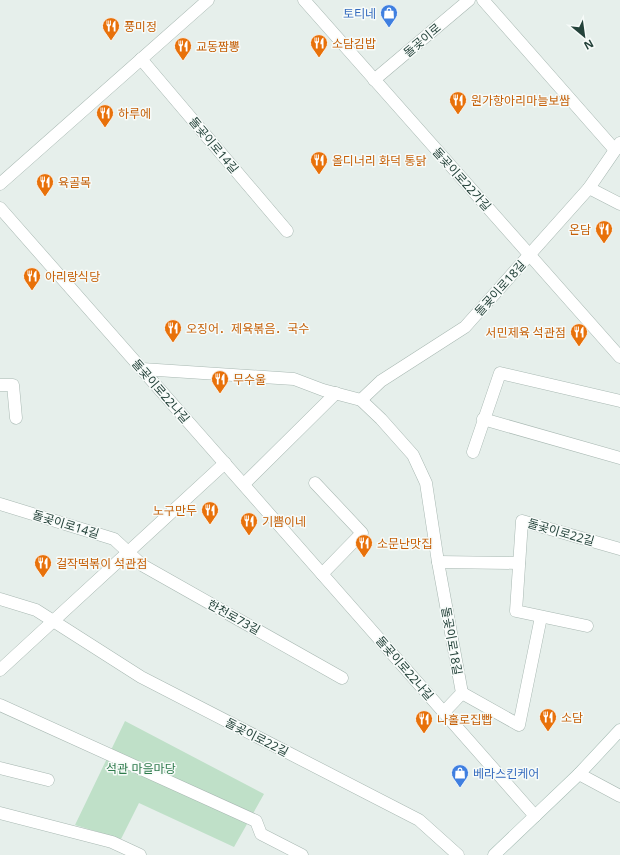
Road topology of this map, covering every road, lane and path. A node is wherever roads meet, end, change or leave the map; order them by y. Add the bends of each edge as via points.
1 (208, 0) edge
2 (304, 0) edge
3 (469, 0) edge
4 (483, 0) edge
5 (141, 59) junction
6 (374, 80) junction
7 (617, 146) edge
8 (0, 184) edge
9 (589, 188) junction
10 (620, 204) edge
11 (0, 208) edge
12 (287, 232) dead end
13 (529, 255) junction
14 (620, 358) edge
15 (142, 369) junction
16 (0, 385) edge
17 (336, 394) junction
18 (361, 400) junction
19 (620, 400) edge
20 (16, 418) dead end
21 (483, 419) junction
22 (473, 452) dead end
23 (620, 458) edge
24 (225, 463) junction
25 (315, 483) dead end
26 (244, 484) junction
27 (0, 504) edge
28 (620, 549) edge
29 (128, 552) junction
30 (438, 562) junction
31 (519, 563) junction
32 (322, 574) junction
33 (0, 599) edge
34 (541, 616) junction
35 (53, 621) junction
36 (587, 626) dead end
37 (0, 670) edge
38 (342, 678) dead end
39 (462, 694) junction
40 (0, 705) edge
41 (444, 712) junction
42 (620, 730) edge
43 (0, 768) edge
44 (579, 774) junction
45 (48, 780) dead end
46 (620, 796) edge
47 (0, 813) edge
48 (536, 816) junction
49 (140, 855) edge
50 (302, 855) edge
51 (458, 855) edge
52 (494, 855) edge

1 - 5 street
2 - 6 street, 돌곶이로22가길
3 - 6 street, 돌곶이로
4 - 7 street, 돌곶이로18길
5 - 8 street
5 - 12 street, 돌곶이로14길
6 - 13 street, 돌곶이로22가길
7 - 9 street, 돌곶이로18길
9 - 10 street
9 - 13 street, 돌곶이로18길
11 - 15 street, 돌곶이로22나길
13 - 14 street, 돌곶이로22가길
13 - 18 street, 돌곶이로18길 via 465,327 381,381
15 - 17 street via 294,379
15 - 24 street, 돌곶이로22나길
16 - 20 street via 13,385
17 - 18 street
17 - 26 street
18 - 30 street, 돌곶이로18길 via 413,455 426,482
19 - 21 street via 500,373
21 - 22 street
21 - 23 street
24 - 26 street, 돌곶이로22나길
24 - 29 street
25 - 32 street via 362,533
26 - 32 street, 돌곶이로22나길
27 - 29 street, 돌곶이로14길 via 114,539
28 - 31 street, 돌곶이로22길 via 522,521
29 - 35 street
29 - 38 street, 한천로73길 via 142,565
30 - 31 street
30 - 39 street, 돌곶이로18길
31 - 34 street, 돌곶이로22길 via 516,611
32 - 41 street, 돌곶이로22나길
33 - 35 street via 36,610
34 - 36 street, 돌곶이로22길
34 - 39 street via 519,725
35 - 37 street
35 - 51 street, 돌곶이로22길 via 141,676 420,820
39 - 41 street
40 - 50 street via 256,821 261,834
41 - 48 street, 돌곶이로22나길
42 - 44 street
43 - 45 street
44 - 46 street
44 - 48 street
47 - 49 street via 112,842
48 - 52 street

